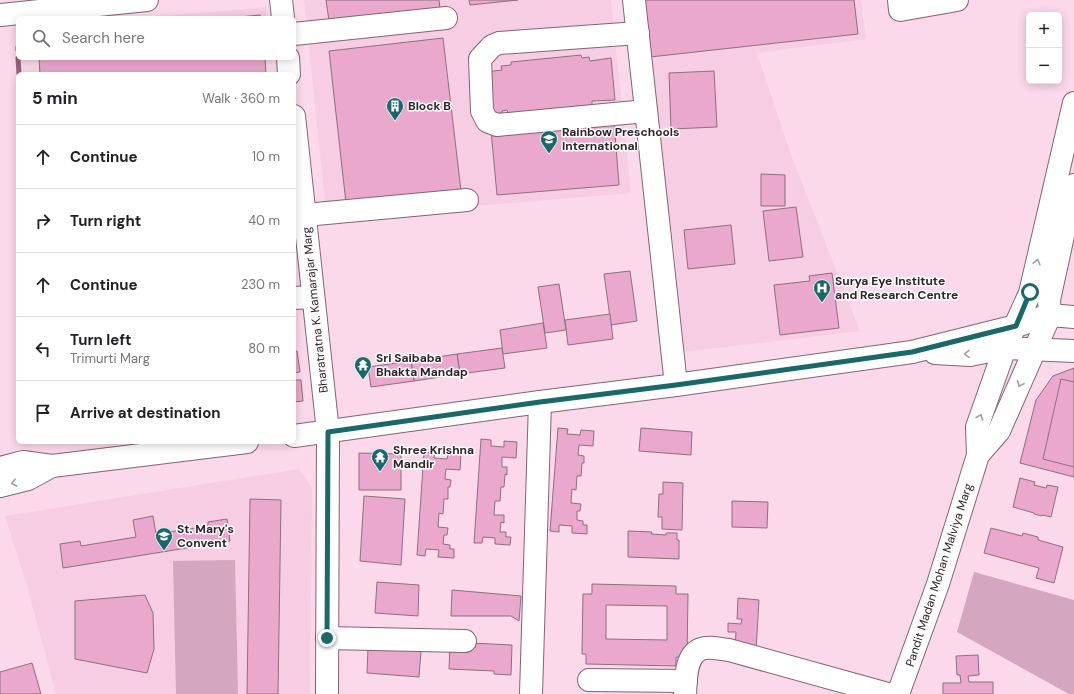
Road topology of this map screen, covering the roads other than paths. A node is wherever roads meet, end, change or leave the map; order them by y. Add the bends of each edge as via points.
1 (147, 0) edge
2 (281, 0) edge
3 (634, 0) edge
4 (899, 0) edge
5 (957, 0) edge
6 (3, 10) edge
7 (283, 16) edge
8 (446, 18) dead end
9 (638, 33) junction
10 (296, 34) edge
11 (288, 60) edge
12 (290, 72) edge
13 (1074, 103) edge
14 (646, 111) junction
15 (296, 155) edge
16 (1074, 185) edge
17 (466, 200) dead end
18 (305, 215) junction
19 (304, 297) edge
20 (1050, 315) junction
21 (1074, 317) edge
22 (1016, 326) junction
23 (1005, 348) junction
24 (1036, 348) junction
25 (1074, 351) edge
26 (912, 352) junction
27 (676, 385) junction
28 (540, 402) junction
29 (328, 432) junction
30 (296, 436) edge
31 (230, 444) edge
32 (978, 455) junction
33 (52, 466) junction
34 (0, 468) edge
35 (0, 486) edge
36 (327, 638) junction
37 (465, 641) dead end
38 (588, 680) dead end
39 (685, 687) edge
40 (327, 694) edge
41 (531, 694) edge
42 (888, 694) edge
43 (898, 694) edge

1 - 6 street
2 - 7 street
3 - 9 street
4 - 5 street via 900,10
8 - 10 street
9 - 14 street
9 - 14 street via 499,43 492,46 480,59 482,111 487,121 497,125
11 - 12 street
22 -> 13 street, Pandit Madan Mohan Malviya Marg via 1030,292
14 - 27 street
15 - 18 street, Bharatratna K. Kamarajar Marg
16 - 20 street, Pandit Madan Mohan Malviya Marg via 1049,300
17 - 18 street
18 - 19 street, Bharatratna K. Kamarajar Marg
19 - 29 street, Bharatratna K. Kamarajar Marg
20 - 21 street
20 - 22 street
20 - 24 street, Pandit Madan Mohan Malviya Marg
22 - 23 street, Pandit Madan Mohan Malviya Marg
22 - 26 street
23 - 24 street
23 -> 26 street via 970,355
32 -> 23 street, Pandit Madan Mohan Malviya Marg via 977,427
24 - 25 street
24 -> 32 street, Pandit Madan Mohan Malviya Marg via 999,431
26 - 27 street
27 - 28 street
28 - 29 street
28 - 41 street
29 - 30 street
29 - 36 street, Bharatratna K. Kamarajar Marg
31 - 33 street
32 - 43 street, Pandit Madan Mohan Malviya Marg via 938,584
33 - 34 street via 24,462
33 -> 35 street via 28,479
36 - 37 street
36 - 40 street, Bharatratna K. Kamarajar Marg
38 - 39 street
39 - 42 street via 691,658 695,652 710,648 729,650

